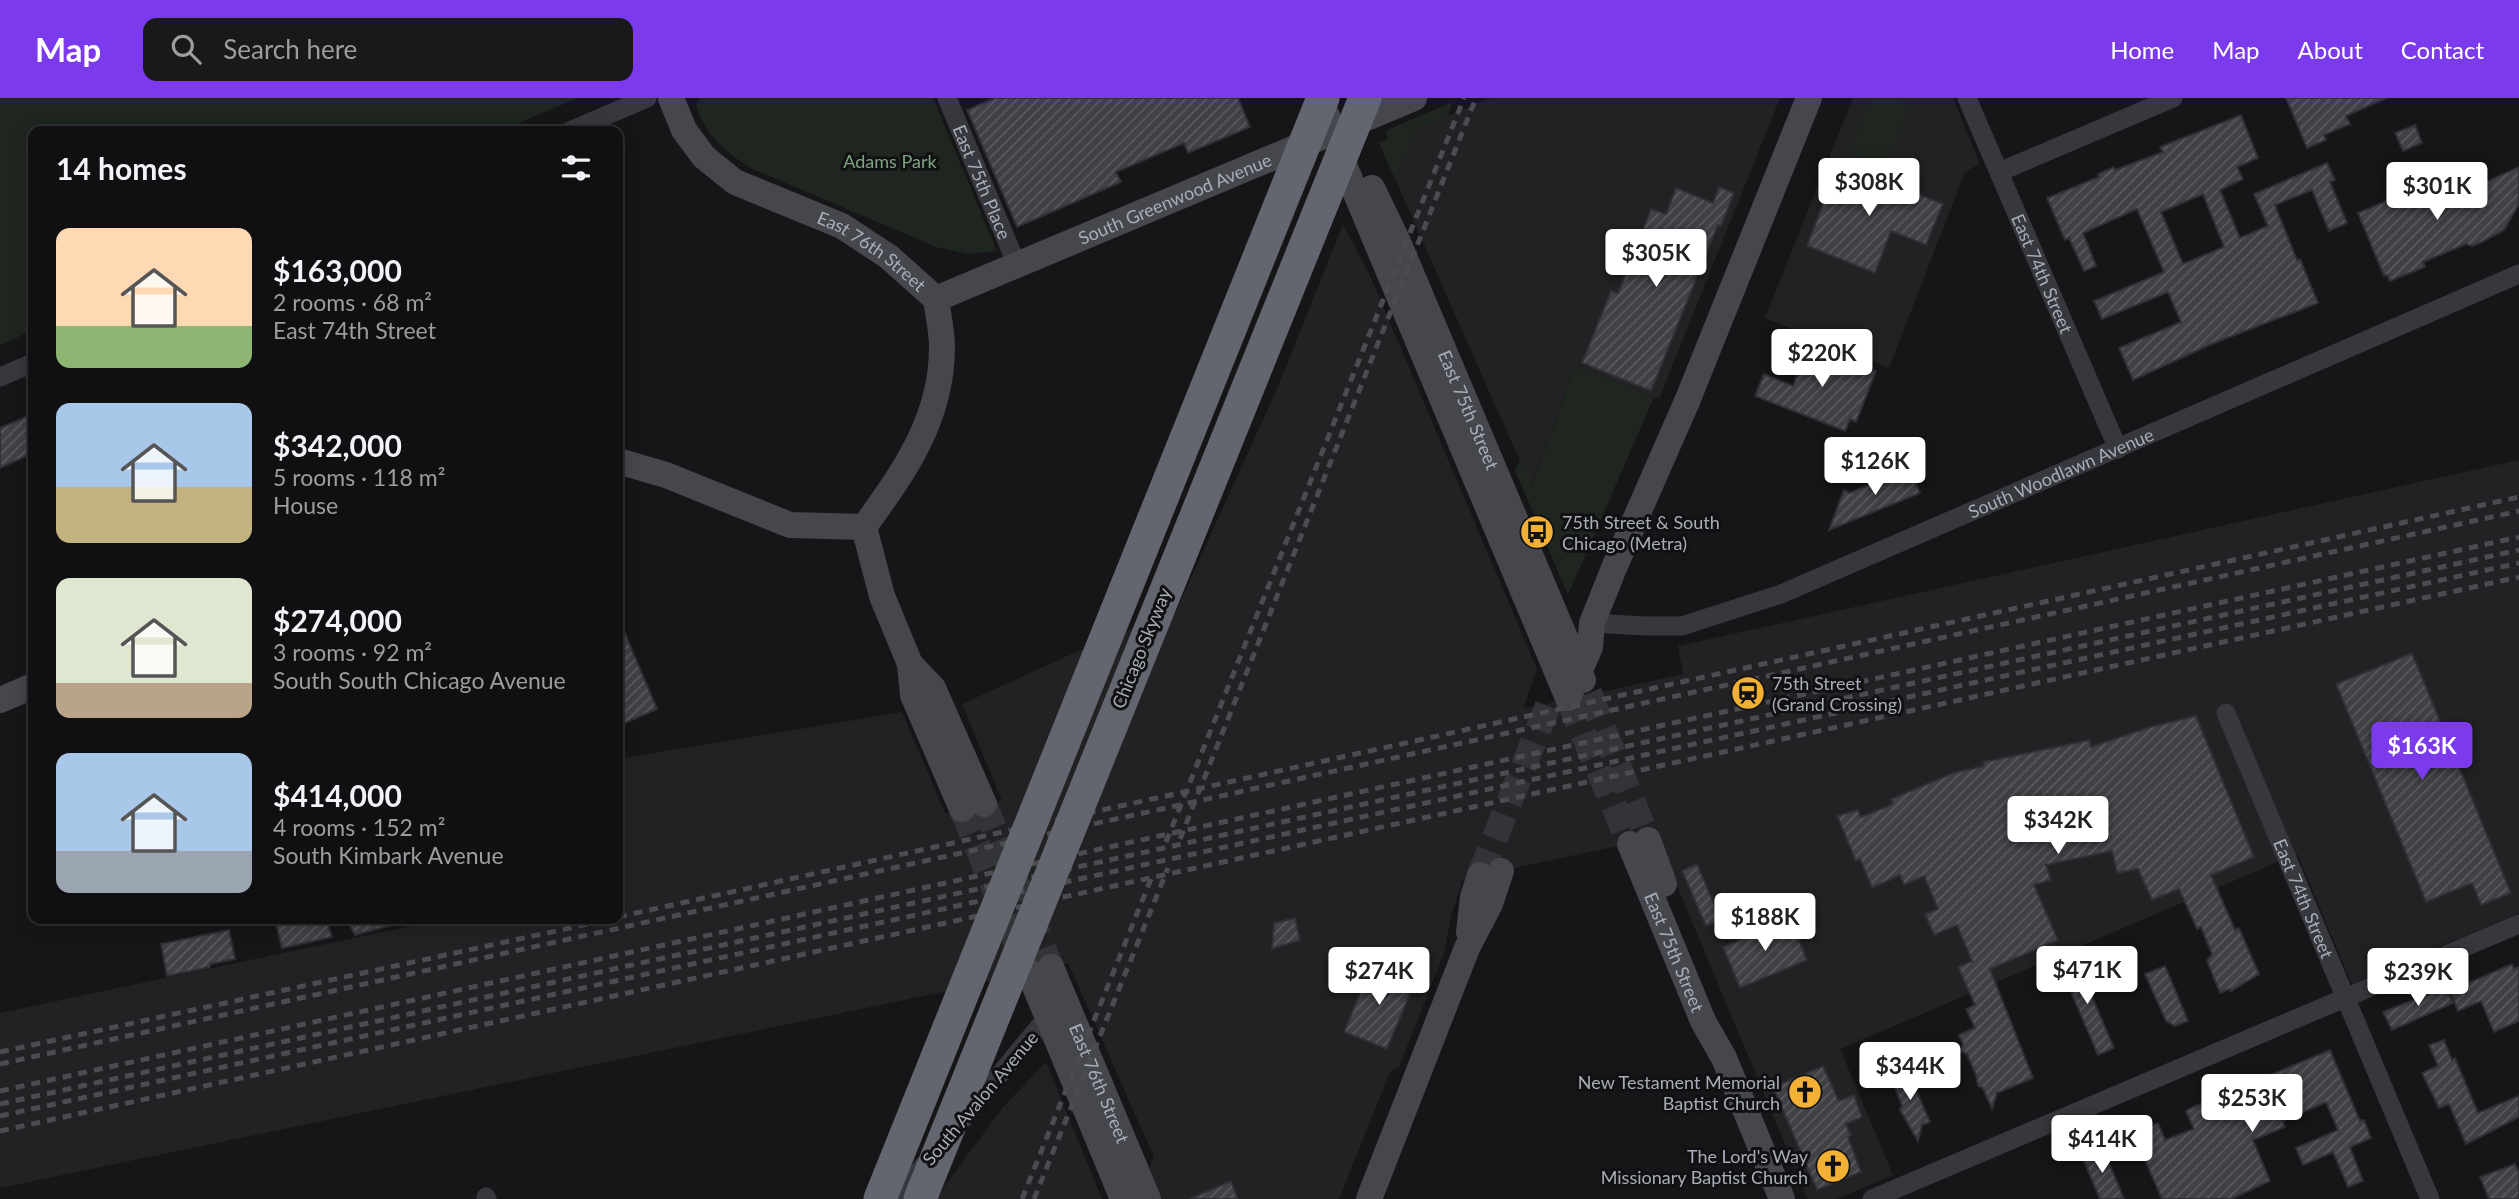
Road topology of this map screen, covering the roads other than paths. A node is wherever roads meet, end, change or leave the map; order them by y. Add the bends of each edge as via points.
1 (647, 98) edge
2 (671, 98) edge
3 (1321, 98) edge
4 (1365, 98) edge
5 (1414, 98) edge
6 (1809, 98) edge
7 (1967, 98) edge
8 (2173, 98) edge
9 (949, 103) edge
10 (582, 126) edge
11 (1334, 132) junction
12 (1999, 172) junction
13 (1017, 265) junction
14 (2519, 274) edge
15 (936, 299) junction
16 (28, 365) edge
17 (0, 377) edge
18 (2118, 449) junction
19 (623, 462) edge
20 (864, 527) junction
21 (1592, 622) junction
22 (28, 688) edge
23 (0, 700) edge
24 (2226, 713) dead end
25 (973, 806) tunnel mouth
26 (1639, 842) tunnel mouth
27 (1490, 873) tunnel mouth
28 (2519, 924) edge
29 (1040, 970) tunnel mouth
30 (2346, 998) junction
31 (1055, 1007) junction
32 (880, 1199) edge
33 (896, 1199) edge
34 (920, 1199) edge
35 (1123, 1199) edge
36 (1148, 1199) edge
37 (1369, 1199) edge
38 (1782, 1199) edge
39 (1872, 1199) edge
40 (2430, 1199) edge

1 - 10 street
2 - 15 street, East 76th Street via 684,130 704,157 735,182 842,226 889,257
3 - 11 street, East 75th Street
3 - 32 highway, Chicago Skyway, bridge
4 - 34 highway, Chicago Skyway, bridge
5 - 11 street, South Greenwood Avenue
6 - 21 street
7 - 12 street, East 74th Street
8 - 12 street
9 - 13 street, East 75th Place
11 - 13 street, South Greenwood Avenue
11 - 21 street, East 75th Street via 1344,165 1569,682 1574,640
12 - 18 street, East 74th Street
13 - 15 street, South Greenwood Avenue
14 - 18 street, South Woodlawn Avenue
15 - 20 street, East 76th Street via 942,345 940,386 904,472
16 - 17 street
18 - 21 street, South Woodlawn Avenue via 1734,611 1682,626
19 - 20 street via 790,525
20 - 25 street via 882,596 910,664 933,688
22 - 23 street
24 - 30 street, East 74th Street
26 - 38 street, East 75th Street via 1703,1021 1724,1058
27 - 37 street via 1473,897 1467,948
28 - 30 street
29 - 31 street, East 76th Street
30 - 39 street
30 - 40 street, East 74th Street
31 - 33 street, South Avalon Avenue
31 - 35 street, East 76th Street
31 - 36 street, East 76th Street

